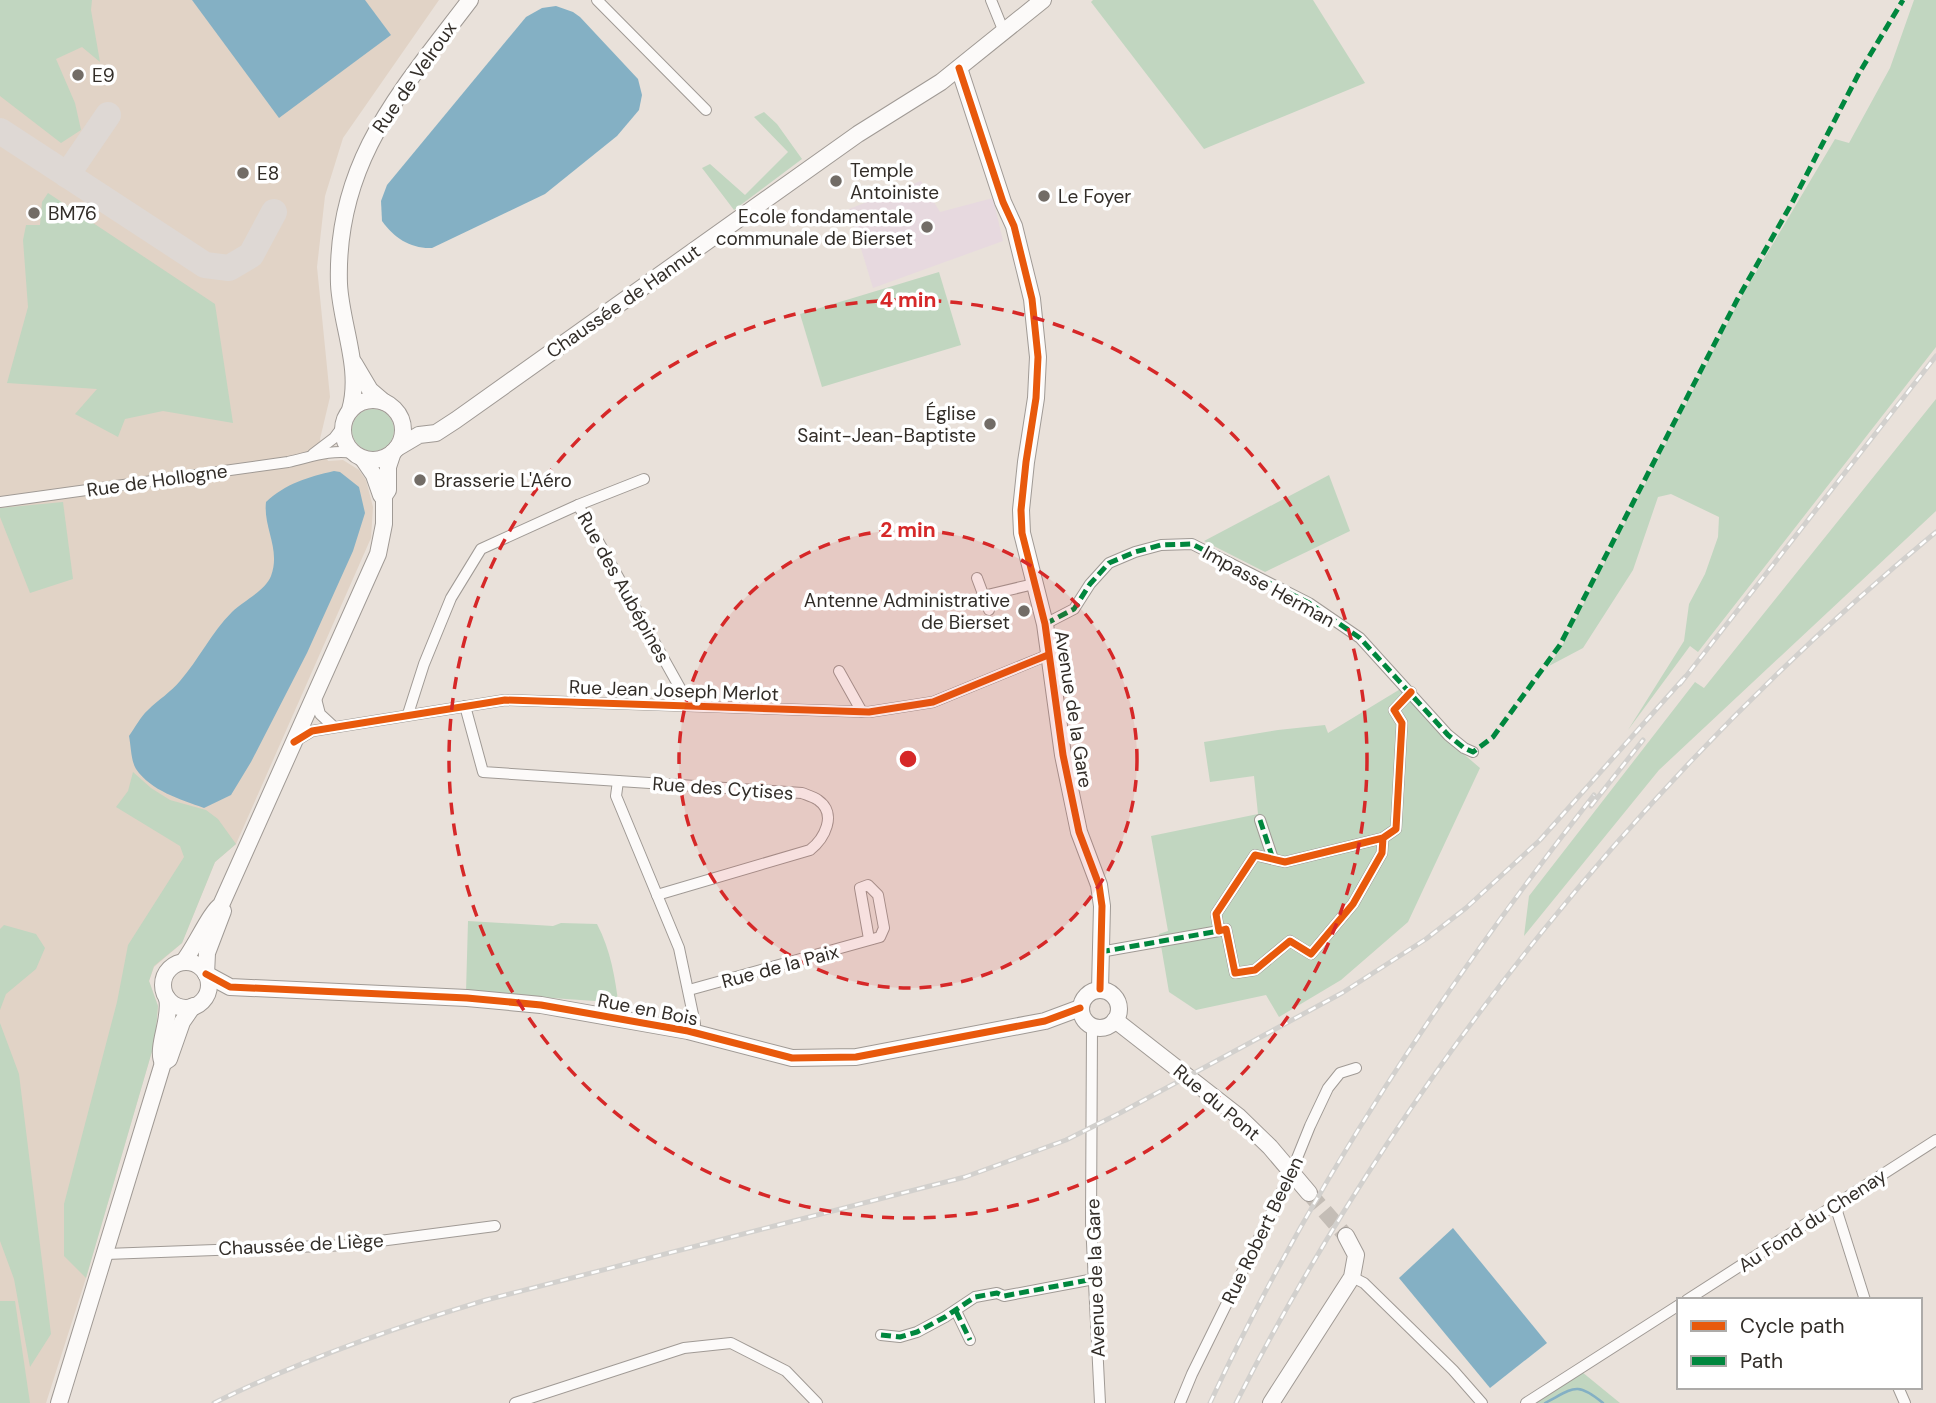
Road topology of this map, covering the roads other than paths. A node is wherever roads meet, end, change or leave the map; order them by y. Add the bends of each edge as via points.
1 (470, 0) edge
2 (597, 0) edge
3 (991, 0) edge
4 (1043, 0) edge
5 (1003, 32) junction
6 (959, 68) junction
7 (706, 110) dead end
8 (352, 362) junction
9 (384, 402) junction
10 (351, 410) junction
11 (399, 416) junction
12 (343, 426) junction
13 (440, 428) junction
14 (395, 451) junction
15 (313, 454) junction
16 (358, 456) junction
17 (644, 479) dead end
18 (384, 496) junction
19 (0, 502) edge
20 (578, 505) junction
21 (977, 578) dead end
22 (1034, 584) junction
23 (984, 596) junction
24 (989, 610) dead end
25 (1045, 624) junction
26 (1048, 654) junction
27 (839, 671) dead end
28 (1411, 692) junction
29 (315, 695) junction
30 (465, 706) junction
31 (690, 706) junction
32 (862, 712) junction
33 (408, 714) junction
34 (334, 727) junction
35 (294, 742) junction
36 (1473, 752) dead end
37 (618, 781) junction
38 (1260, 820) dead end
39 (1383, 838) junction
40 (1273, 859) junction
41 (657, 895) junction
42 (221, 905) junction
43 (1220, 931) junction
44 (869, 939) dead end
45 (1100, 952) junction
46 (183, 962) junction
47 (206, 974) junction
48 (230, 987) junction
49 (1100, 989) junction
50 (689, 990) junction
51 (167, 998) junction
52 (198, 1003) junction
53 (1080, 1008) junction
54 (1115, 1020) junction
55 (1092, 1026) junction
56 (694, 1032) junction
57 (163, 1063) junction
58 (1356, 1068) dead end
59 (1936, 1140) edge
60 (1291, 1173) junction
61 (1309, 1193) tunnel mouth
62 (1835, 1205) junction
63 (495, 1226) dead end
64 (1346, 1236) tunnel mouth
65 (106, 1254) junction
66 (1352, 1276) junction
67 (1094, 1279) junction
68 (1690, 1298) edge
69 (1864, 1298) edge
70 (1677, 1306) edge
71 (956, 1311) junction
72 (881, 1335) dead end
73 (970, 1340) dead end
74 (59, 1403) edge
75 (514, 1403) edge
76 (817, 1403) edge
77 (1100, 1403) edge
78 (1180, 1403) edge
79 (1271, 1403) edge
80 (1482, 1403) edge
81 (1527, 1403) edge

1 - 8 street, Rue de Velroux via 388,109 355,177 343,224 339,269 341,311
2 - 7 street
3 - 5 street
4 - 5 street, Chaussée de Hannut
5 - 6 street, Chaussée de Hannut
6 - 13 street, Chaussée de Hannut
6 - 22 street, Avenue de la Gare via 1014,226 1032,299 1038,357 1036,398 1021,510
8 - 9 street, Rue de Velroux
8 - 10 street, Rue de Velroux
9 - 10 street via 366,401
9 - 11 street
10 - 12 street
11 - 13 street via 416,425
11 - 14 street via 403,432
12 - 15 street, Rue de Hollogne
12 - 16 street via 345,443
13 - 14 street, Chaussée de Hannut via 414,437
14 - 16 street via 379,460
14 - 18 street
15 - 16 street, Rue de Hollogne via 339,451
15 - 19 street, Rue de Hollogne via 288,462
16 - 18 street
17 - 20 street
18 - 29 street via 378,554
20 - 31 street, Rue des Aubépines
20 - 33 street via 481,549 451,598
21 - 23 street
22 - 23 street
22 - 25 street, Avenue de la Gare
23 - 24 street
25 - 26 street, Avenue de la Gare
25 - 28 street, Impasse Herman via 1074,609 1109,563 1161,545 1192,544 1309,603 1360,638
26 - 32 street, Rue Jean Joseph Merlot via 933,702
26 - 45 street, Avenue de la Gare via 1079,832 1099,885
27 - 32 street
28 - 36 street, Impasse Herman via 1448,735
28 - 39 street via 1394,710 1402,723 1396,830
29 - 34 street via 320,714
29 - 35 street
30 - 31 street, Rue Jean Joseph Merlot via 505,700
30 - 33 street, Rue Jean Joseph Merlot
30 - 37 street, Rue des Cytises via 483,772
31 - 32 street, Rue Jean Joseph Merlot
33 - 34 street, Rue Jean Joseph Merlot
34 - 35 street, Rue Jean Joseph Merlot via 312,731
35 - 42 street
37 - 41 street via 616,796
37 - 41 street, Rue des Cytises via 802,793 819,800 826,810 828,826 810,850
38 - 40 street
39 - 40 street via 1285,862
39 - 43 street via 1382,853 1353,904 1311,954 1290,941 1255,970 1235,973 1226,929
40 - 43 street via 1255,855 1216,914
41 - 50 street via 679,948
42 - 46 street
42 - 47 street via 223,913 207,953
43 - 45 street
44 - 50 street, Rue de la Paix
45 - 49 street, Avenue de la Gare
46 - 47 street via 196,964
46 - 51 street via 165,975
47 - 48 street, Rue en Bois
47 - 52 street via 208,987
48 - 52 street, Rue en Bois
48 - 56 street, Rue en Bois via 467,998
49 - 53 street via 1088,993
49 - 54 street via 1117,999
50 - 56 street
51 - 52 street via 180,1007
51 - 57 street
52 - 57 street via 182,1022 169,1059
53 - 55 street via 1083,1019
53 - 56 street, Rue en Bois via 1045,1021 856,1057 792,1058
54 - 55 street via 1107,1026
54 - 60 street, Rue du Pont via 1238,1116
55 - 67 street, Avenue de la Gare
57 - 65 street
58 - 60 street, Rue Robert Beelen via 1340,1073 1328,1088
59 - 62 street, Au Fond du Chenay
60 - 61 street, Rue du Pont
60 - 78 street, Rue Robert Beelen
62 - 68 street, Au Fond du Chenay
62 - 69 street
63 - 65 street, Chaussée de Liège via 349,1245
64 - 66 street via 1356,1255
65 - 74 street
66 - 79 street
66 - 80 street via 1394,1312
67 - 71 street via 1004,1296 985,1294
67 - 77 street, Avenue de la Gare
70 - 81 street
71 - 72 street via 917,1332 900,1337
71 - 73 street
75 - 76 street via 684,1348 731,1343 786,1371

